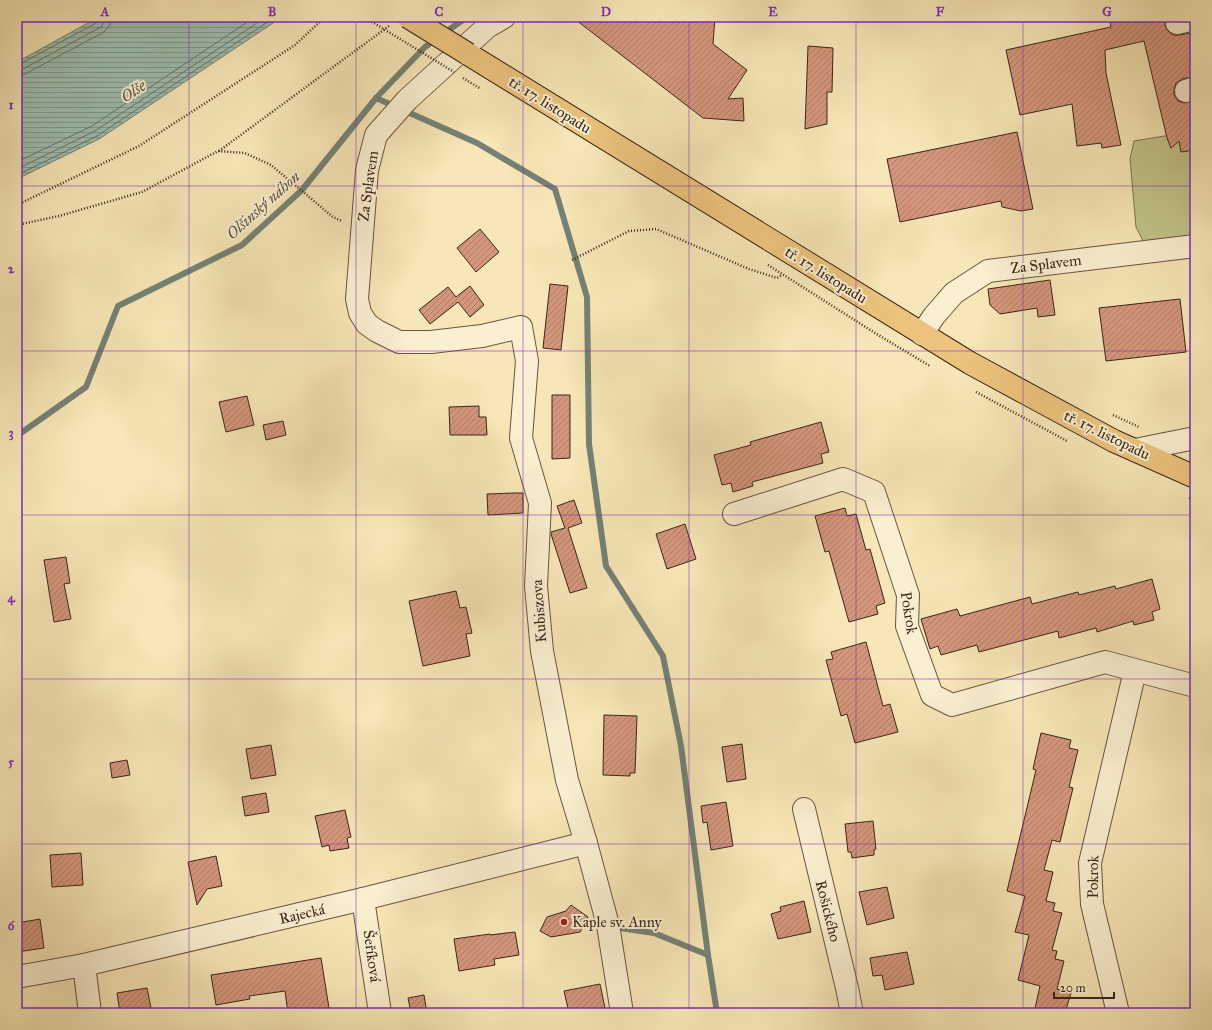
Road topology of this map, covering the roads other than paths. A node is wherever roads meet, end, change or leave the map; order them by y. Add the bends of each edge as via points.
1 (504, 17) edge
2 (401, 19) edge
3 (1195, 246) edge
4 (922, 334) junction
5 (399, 342) joint
6 (1195, 438) edge
7 (1135, 450) junction
8 (1195, 477) edge
9 (734, 514) dead end
10 (1135, 671) junction
11 (1195, 686) edge
12 (804, 810) dead end
13 (586, 843) junction
14 (363, 900) junction
15 (84, 965) junction
16 (17, 977) edge
17 (90, 1013) edge
18 (380, 1013) edge
19 (622, 1013) edge
20 (852, 1013) edge
21 (1118, 1013) edge

1 - 5 street, Za Splavem via 487,27 424,85 376,135 367,170 357,299 360,313 367,324
2 - 4 main road, tř. 17. listopadu, bridge via 468,54
3 - 4 street, Za Splavem via 988,271 954,293
4 - 7 main road, tř. 17. listopadu via 1018,390
5 - 13 street, Kubiszova via 431,342 482,336 521,326 528,361 521,438 540,503 536,586 542,651 566,780
6 - 7 street
7 - 8 main road, tř. 17. listopadu
9 - 10 street, Pokrok via 843,479 874,492 908,596 907,626 932,695 952,705 1104,662
10 - 11 street, Pokrok
10 - 21 street, Pokrok via 1090,863 1092,904
12 - 20 street, Rošického
13 - 14 street, Rajecká
13 - 19 street, Kubiszova via 608,925
14 - 15 street, Rajecká
14 - 18 street, Šeříková
15 - 16 street, Rajecká
15 - 17 street

